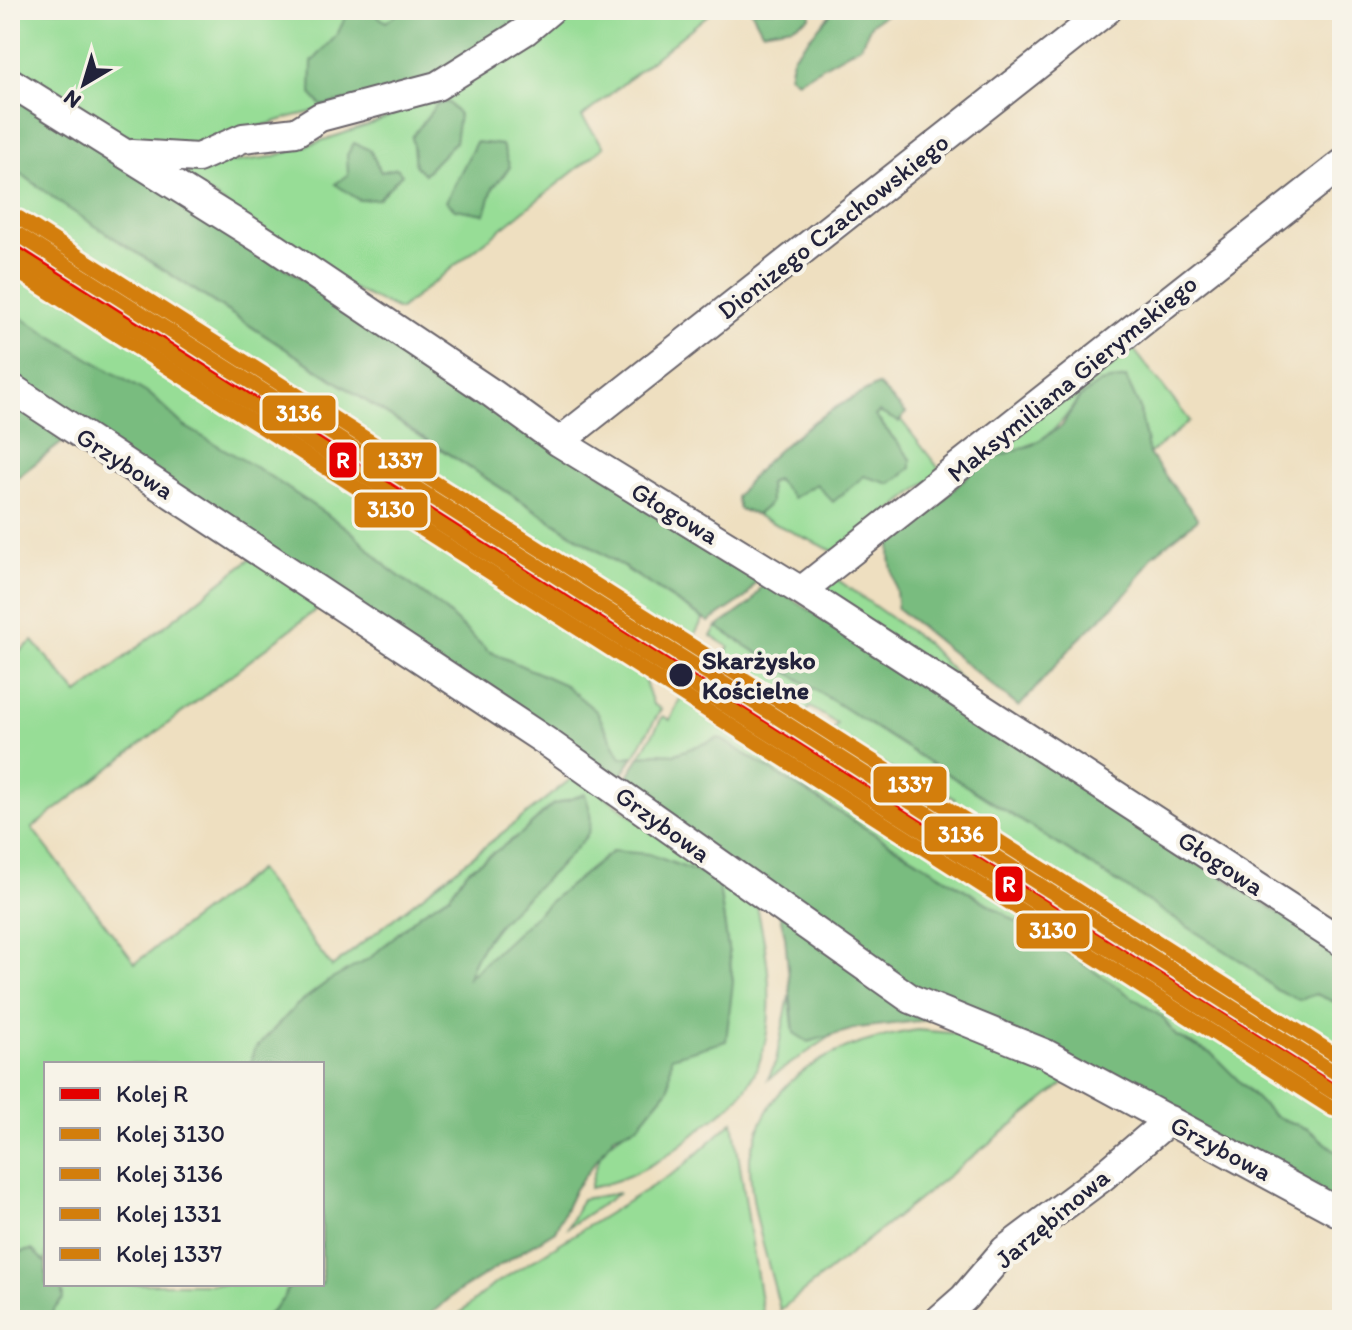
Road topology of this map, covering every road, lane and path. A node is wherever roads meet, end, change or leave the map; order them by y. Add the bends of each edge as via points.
1 (550, 10) edge
2 (1107, 10) edge
3 (10, 82) edge
4 (129, 156) junction
5 (1342, 164) edge
6 (10, 387) edge
7 (559, 442) junction
8 (801, 591) junction
9 (1342, 942) edge
10 (1169, 1120) junction
11 (1342, 1214) edge
12 (939, 1320) edge

1 - 4 street via 437,86 320,117 296,132 243,138 198,158 137,152
2 - 7 street, Dionizego Czachowskiego
3 - 4 street, Głogowa
4 - 7 street, Głogowa via 274,247
5 - 8 street, Maksymiliana Gierymskiego
6 - 10 street, Grzybowa via 547,742 911,999 1046,1054
7 - 8 street, Głogowa
8 - 9 street, Głogowa
10 - 11 street, Grzybowa
10 - 12 street, Jarzębinowa via 1005,1250

